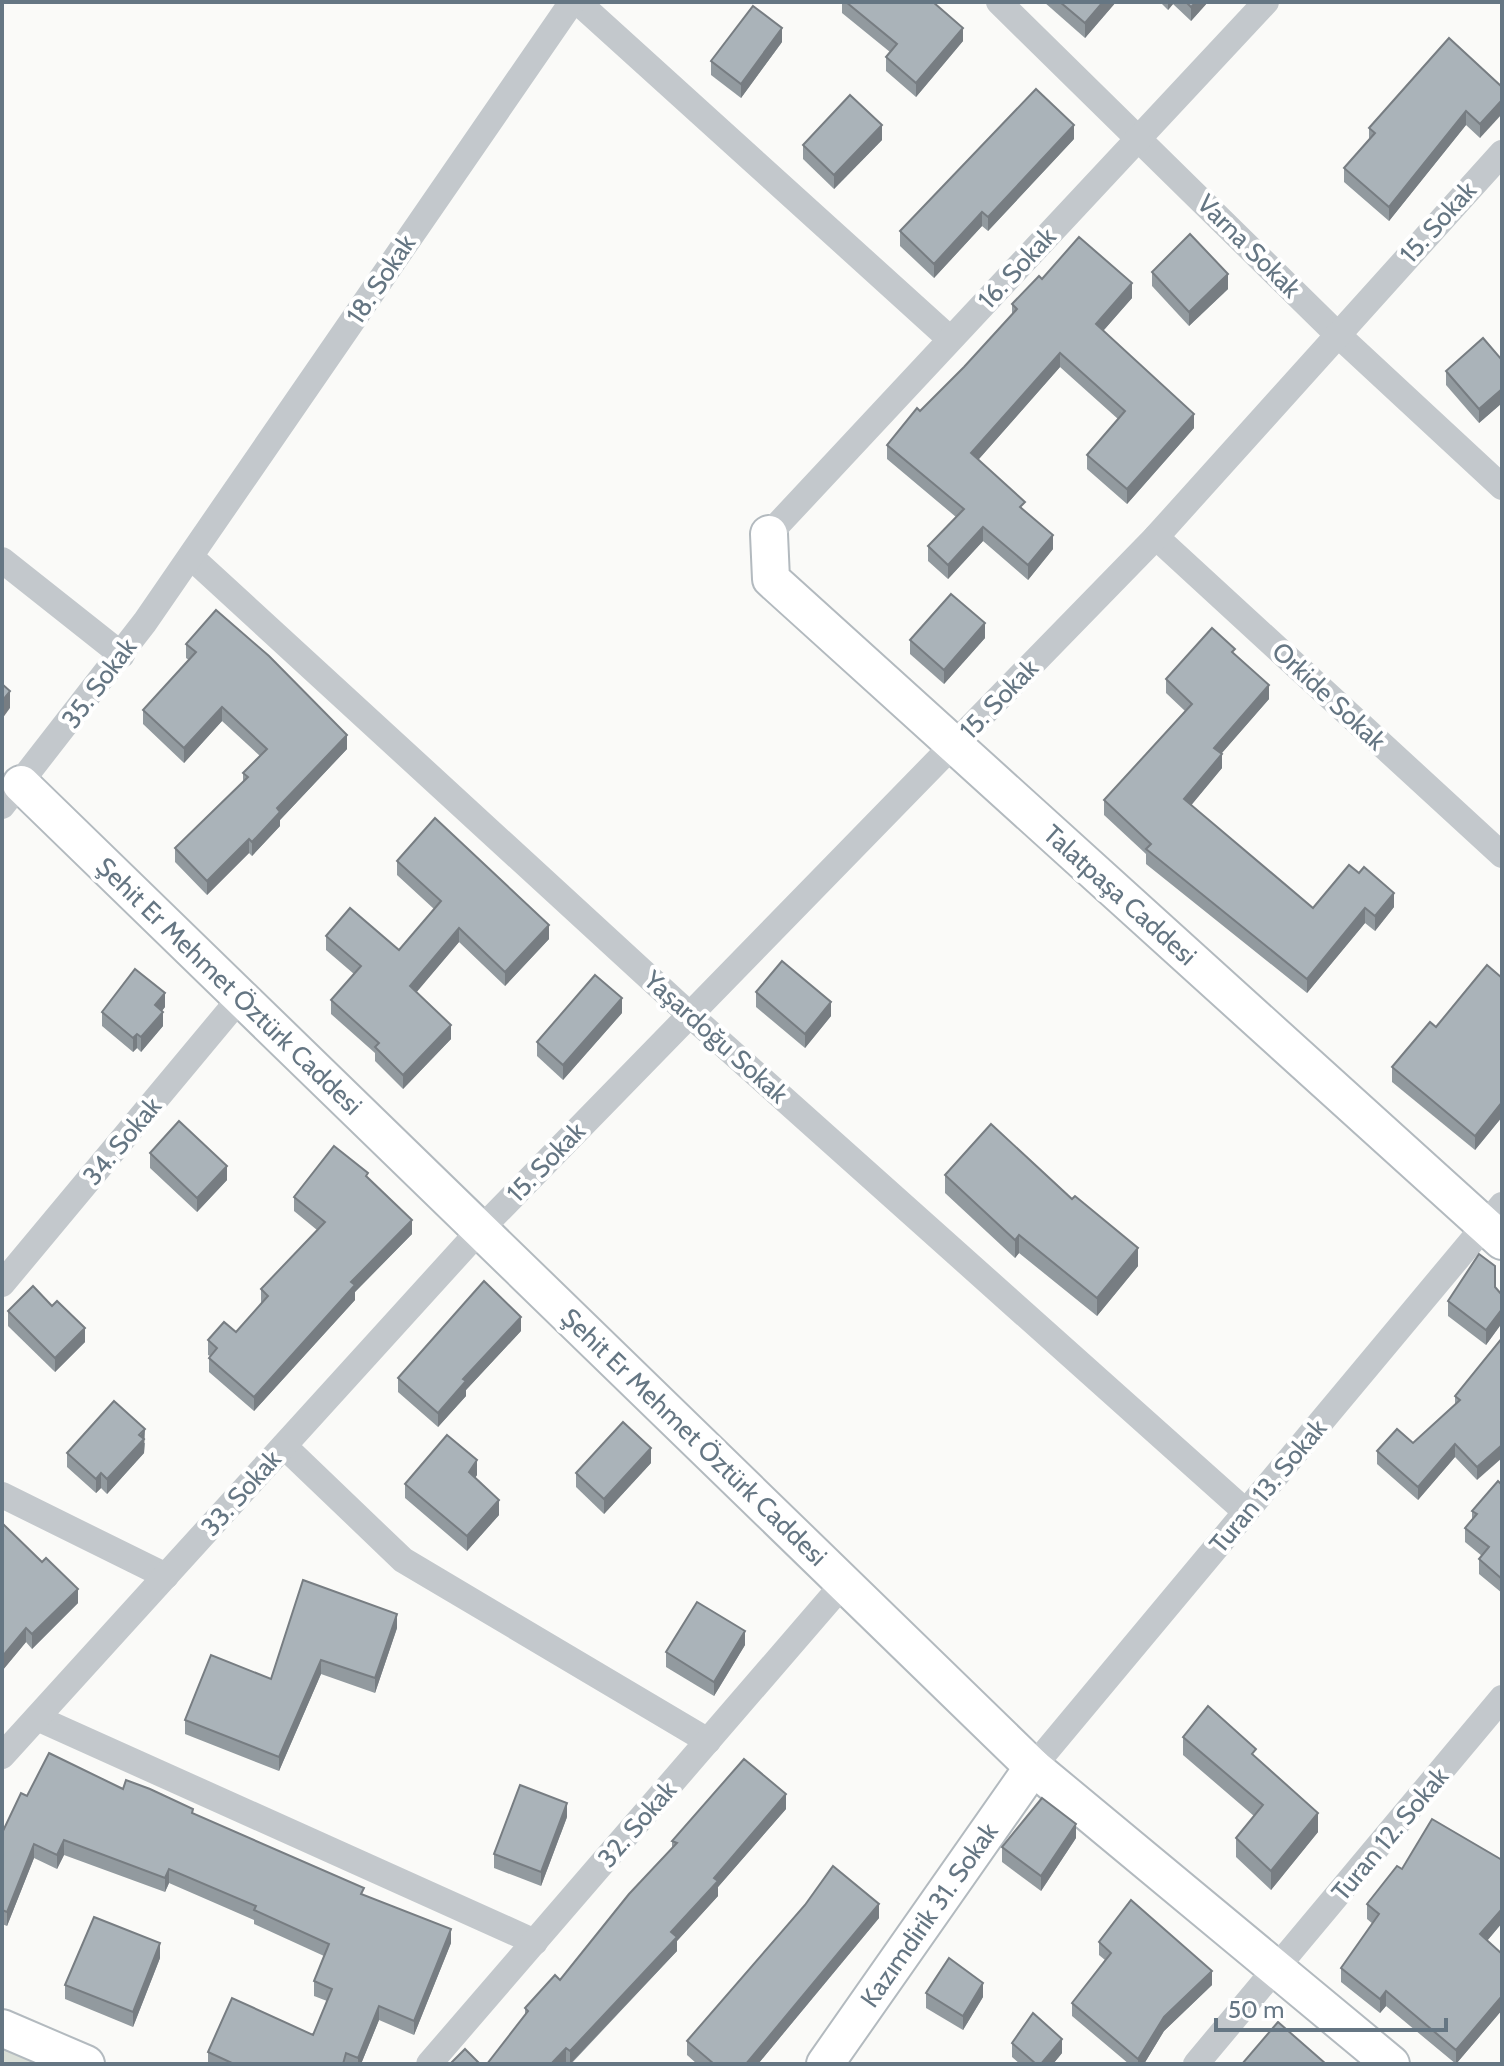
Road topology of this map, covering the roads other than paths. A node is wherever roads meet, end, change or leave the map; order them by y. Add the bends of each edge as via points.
1 (575, 2) edge
2 (999, 2) edge
3 (1266, 2) edge
4 (1140, 137) junction
5 (1502, 153) edge
6 (1337, 334) junction
7 (950, 339) junction
8 (1502, 487) edge
9 (769, 534) joint
10 (1156, 537) junction
11 (191, 557) junction
12 (2, 560) edge
13 (122, 655) junction
14 (954, 745) junction
15 (12, 795) edge
16 (1502, 855) edge
17 (241, 997) junction
18 (690, 1015) junction
19 (1496, 1224) edge
20 (480, 1230) junction
21 (2, 1284) edge
22 (284, 1446) junction
23 (2, 1495) edge
24 (1246, 1512) junction
25 (166, 1576) junction
26 (844, 1583) junction
27 (1502, 1698) edge
28 (37, 1718) junction
29 (708, 1741) junction
30 (2, 1756) edge
31 (1033, 1767) junction
32 (535, 1942) junction
33 (1277, 1970) junction
34 (2, 2028) edge
35 (86, 2064) edge
36 (429, 2064) edge
37 (825, 2064) edge
38 (1196, 2064) edge
39 (1391, 2064) edge

1 - 7 street
1 - 11 street, 18. Sokak
2 - 4 street, Varna Sokak
3 - 4 street, 16. Sokak
4 - 6 street, Varna Sokak
4 - 7 street, 16. Sokak
5 - 6 street, 15. Sokak
6 - 8 street, Varna Sokak
6 - 10 street, 15. Sokak
7 - 9 street, 16. Sokak
9 - 14 street, Talatpaşa Caddesi via 771,579
10 - 14 street, 15. Sokak
10 - 16 street, Orkide Sokak
11 - 13 street, 35. Sokak
11 - 18 street, Yaşardoğu Sokak
12 - 13 street
13 - 15 street, 35. Sokak
14 - 18 street, 15. Sokak
14 - 19 street, Talatpaşa Caddesi
15 - 17 street, Şehit Er Mehmet Öztürk Caddesi
17 - 20 street, Şehit Er Mehmet Öztürk Caddesi
17 - 21 street, 34. Sokak
18 - 20 street, 15. Sokak
18 - 24 street, Yaşardoğu Sokak
19 - 24 street, Turan 13. Sokak
20 - 22 street, 33. Sokak
20 - 26 street, Şehit Er Mehmet Öztürk Caddesi
22 - 25 street, 33. Sokak
22 - 29 street via 403,1560
23 - 25 street
24 - 31 street, Turan 13. Sokak
25 - 28 street, 33. Sokak
26 - 29 street, 32. Sokak
26 - 31 street, Şehit Er Mehmet Öztürk Caddesi
27 - 33 street, Turan 12. Sokak
28 - 30 street, 33. Sokak
28 - 32 street
29 - 32 street, 32. Sokak
31 - 33 street, Şehit Er Mehmet Öztürk Caddesi
31 - 37 street, Kazımdirik 31. Sokak
32 - 36 street, 32. Sokak
33 - 38 street, Turan 12. Sokak
33 - 39 street, Şehit Er Mehmet Öztürk Caddesi
34 - 35 street

